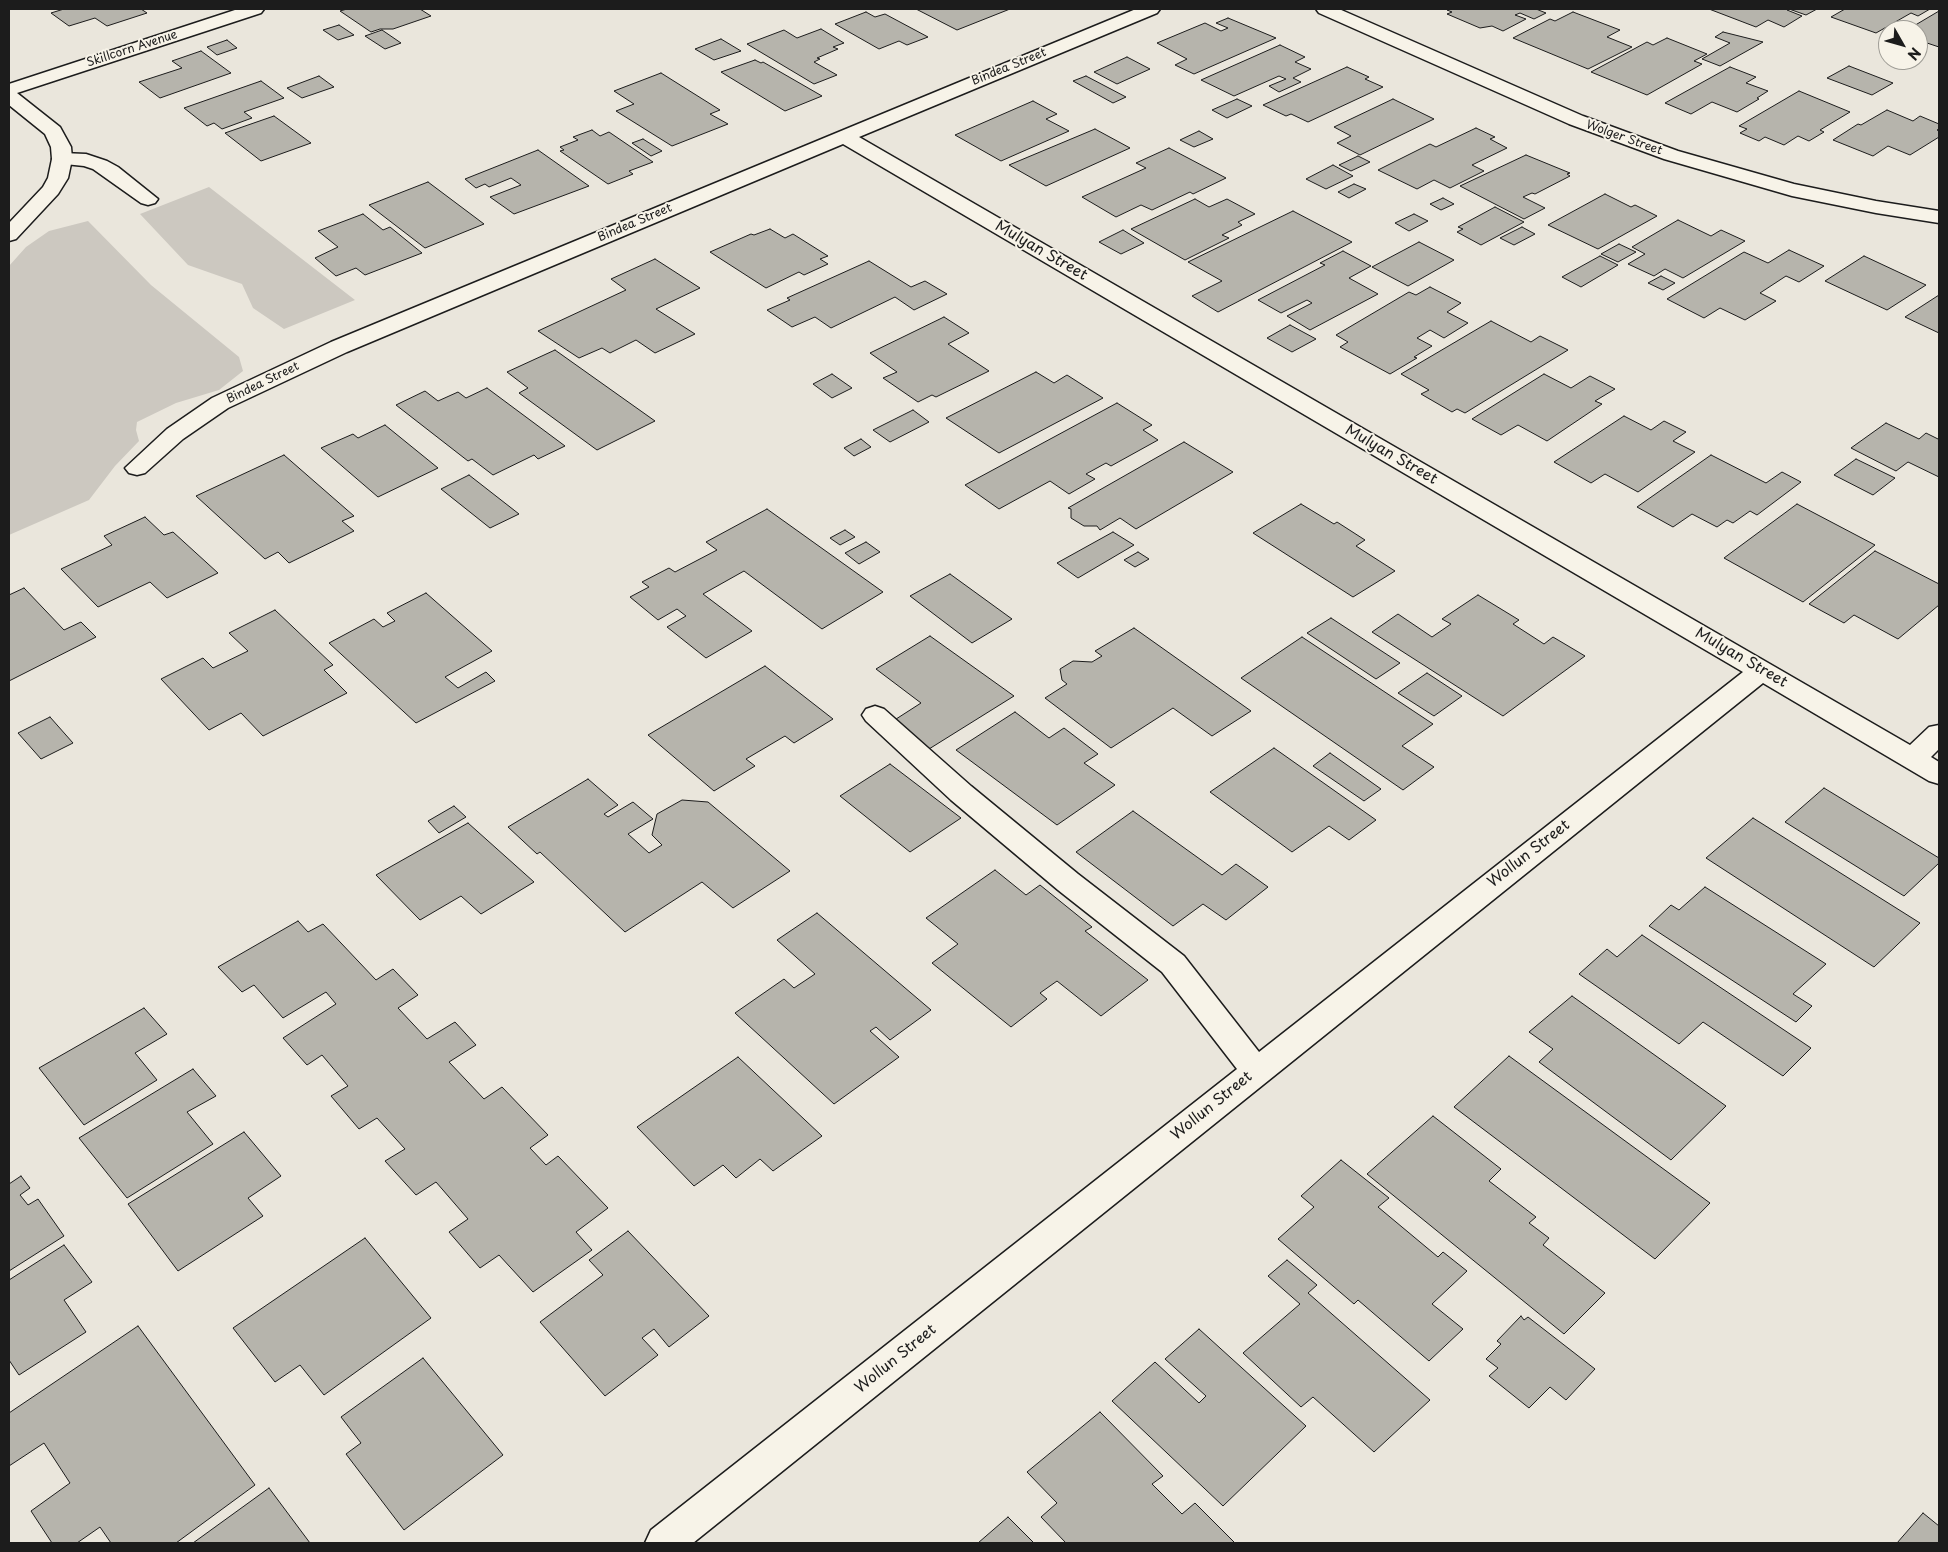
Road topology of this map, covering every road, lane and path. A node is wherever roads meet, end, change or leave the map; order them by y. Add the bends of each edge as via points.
1 (255, 9) edge
2 (1151, 9) edge
3 (1325, 9) edge
4 (9, 90) edge
5 (9, 96) edge
6 (843, 136) junction
7 (62, 158) junction
8 (148, 199) dead end
9 (1939, 217) edge
10 (9, 235) edge
11 (137, 468) dead end
12 (1762, 670) junction
13 (875, 715) dead end
14 (1939, 734) edge
15 (1913, 758) junction
16 (1939, 774) edge
17 (1256, 1072) junction
18 (664, 1543) edge

1 - 4 street, Skillcorn Avenue
2 - 6 street, Bindea Street
3 - 9 street, Wolger Street via 1576,120 1663,152 1792,190
5 - 7 street via 53,131
6 - 11 street, Bindea Street via 339,346 220,403 176,434
6 - 12 street, Mulyan Street
7 - 8 street via 86,160 111,171
7 - 10 street via 58,178 51,190
12 - 15 street, Mulyan Street
12 - 17 street, Wollun Street
13 - 17 street via 961,794 1173,964
14 - 15 street
15 - 16 street, Mulyan Street
17 - 18 street, Wollun Street

